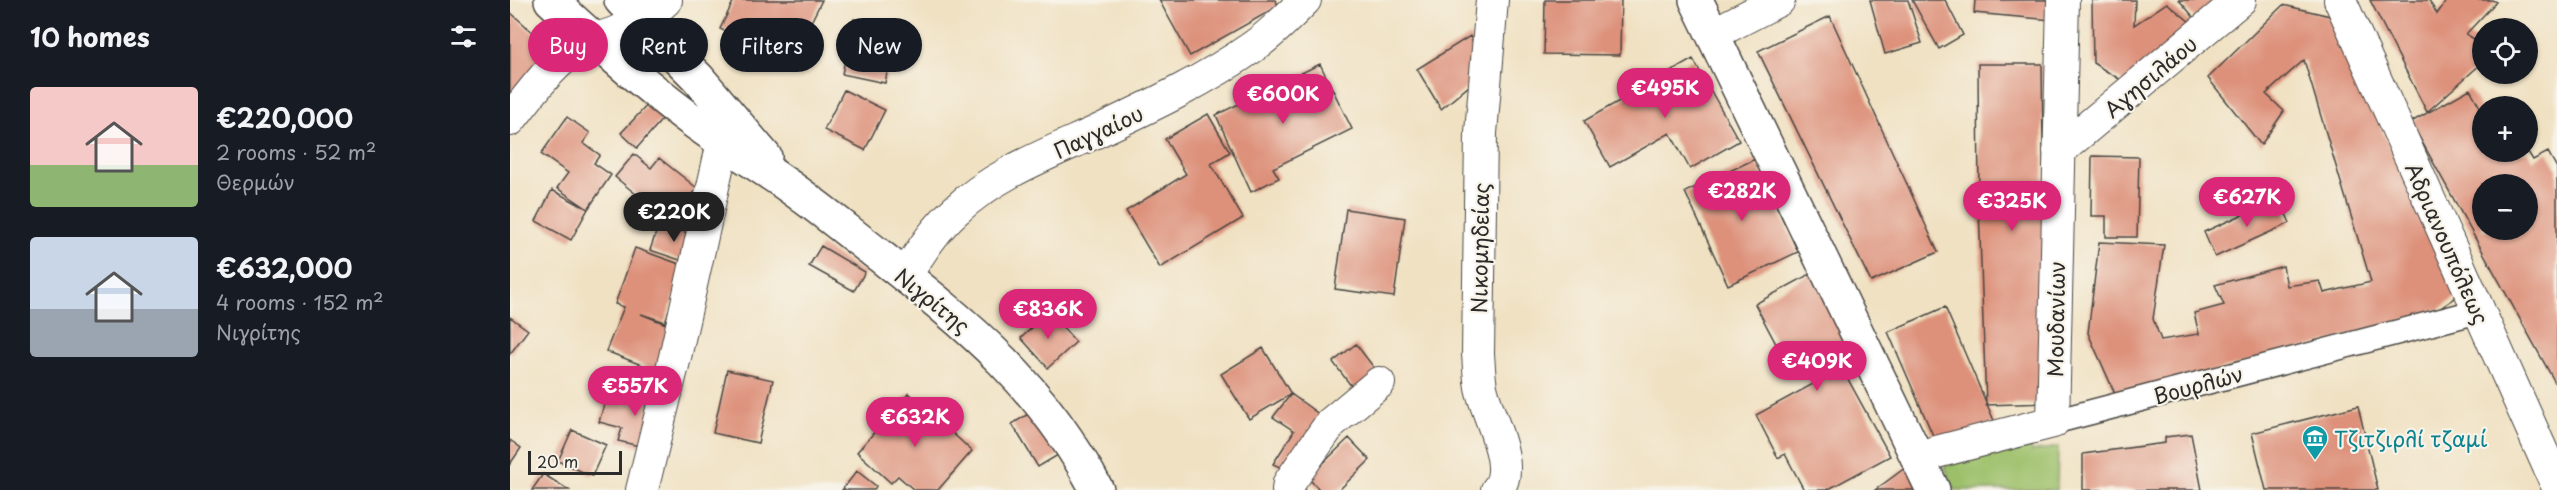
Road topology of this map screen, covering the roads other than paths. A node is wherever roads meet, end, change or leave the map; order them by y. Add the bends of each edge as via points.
1 (551, 0) edge
2 (1305, 0) edge
3 (1492, 0) edge
4 (1696, 0) edge
5 (1779, 0) edge
6 (2063, 0) edge
7 (2240, 0) edge
8 (2340, 0) edge
9 (629, 18) edge
10 (620, 23) edge
11 (1713, 34) junction
12 (660, 72) edge
13 (691, 72) edge
14 (510, 120) edge
15 (723, 142) junction
16 (2059, 151) junction
17 (791, 188) junction
18 (905, 276) junction
19 (2479, 311) junction
20 (1379, 383) dead end
21 (2053, 422) junction
22 (1917, 457) junction
23 (2557, 485) edge
24 (642, 490) edge
25 (1097, 490) edge
26 (1288, 490) edge
27 (1497, 490) edge
28 (1933, 490) edge

1 - 9 street, Νιγρίτης
2 - 18 street, Παγγαίου via 1256,44 1224,66 1153,105 1027,164 978,193 937,229
3 - 27 street, Νικομηδείας via 1481,132 1478,354 1480,386 1504,461 1504,479
4 - 11 street
5 - 11 street
6 - 16 street, Μουδανίων
7 - 16 street, Αγησιλάου
8 - 19 street, Αδριανουπόλεως
10 - 14 street via 563,59
11 - 22 street
12 - 15 street, Νιγρίτης via 685,115
13 - 17 street, Νιγρίτης
15 - 17 street, Νιγρίτης
15 - 24 street
16 - 21 street, Μουδανίων
17 - 18 street, Νιγρίτης
18 - 25 street, Νιγρίτης via 983,341 1040,401
19 - 21 street, Βουρλών
19 - 23 street, Αδριανουπόλεως
20 - 26 street via 1331,423
21 - 22 street, Βουρλών
22 - 28 street

